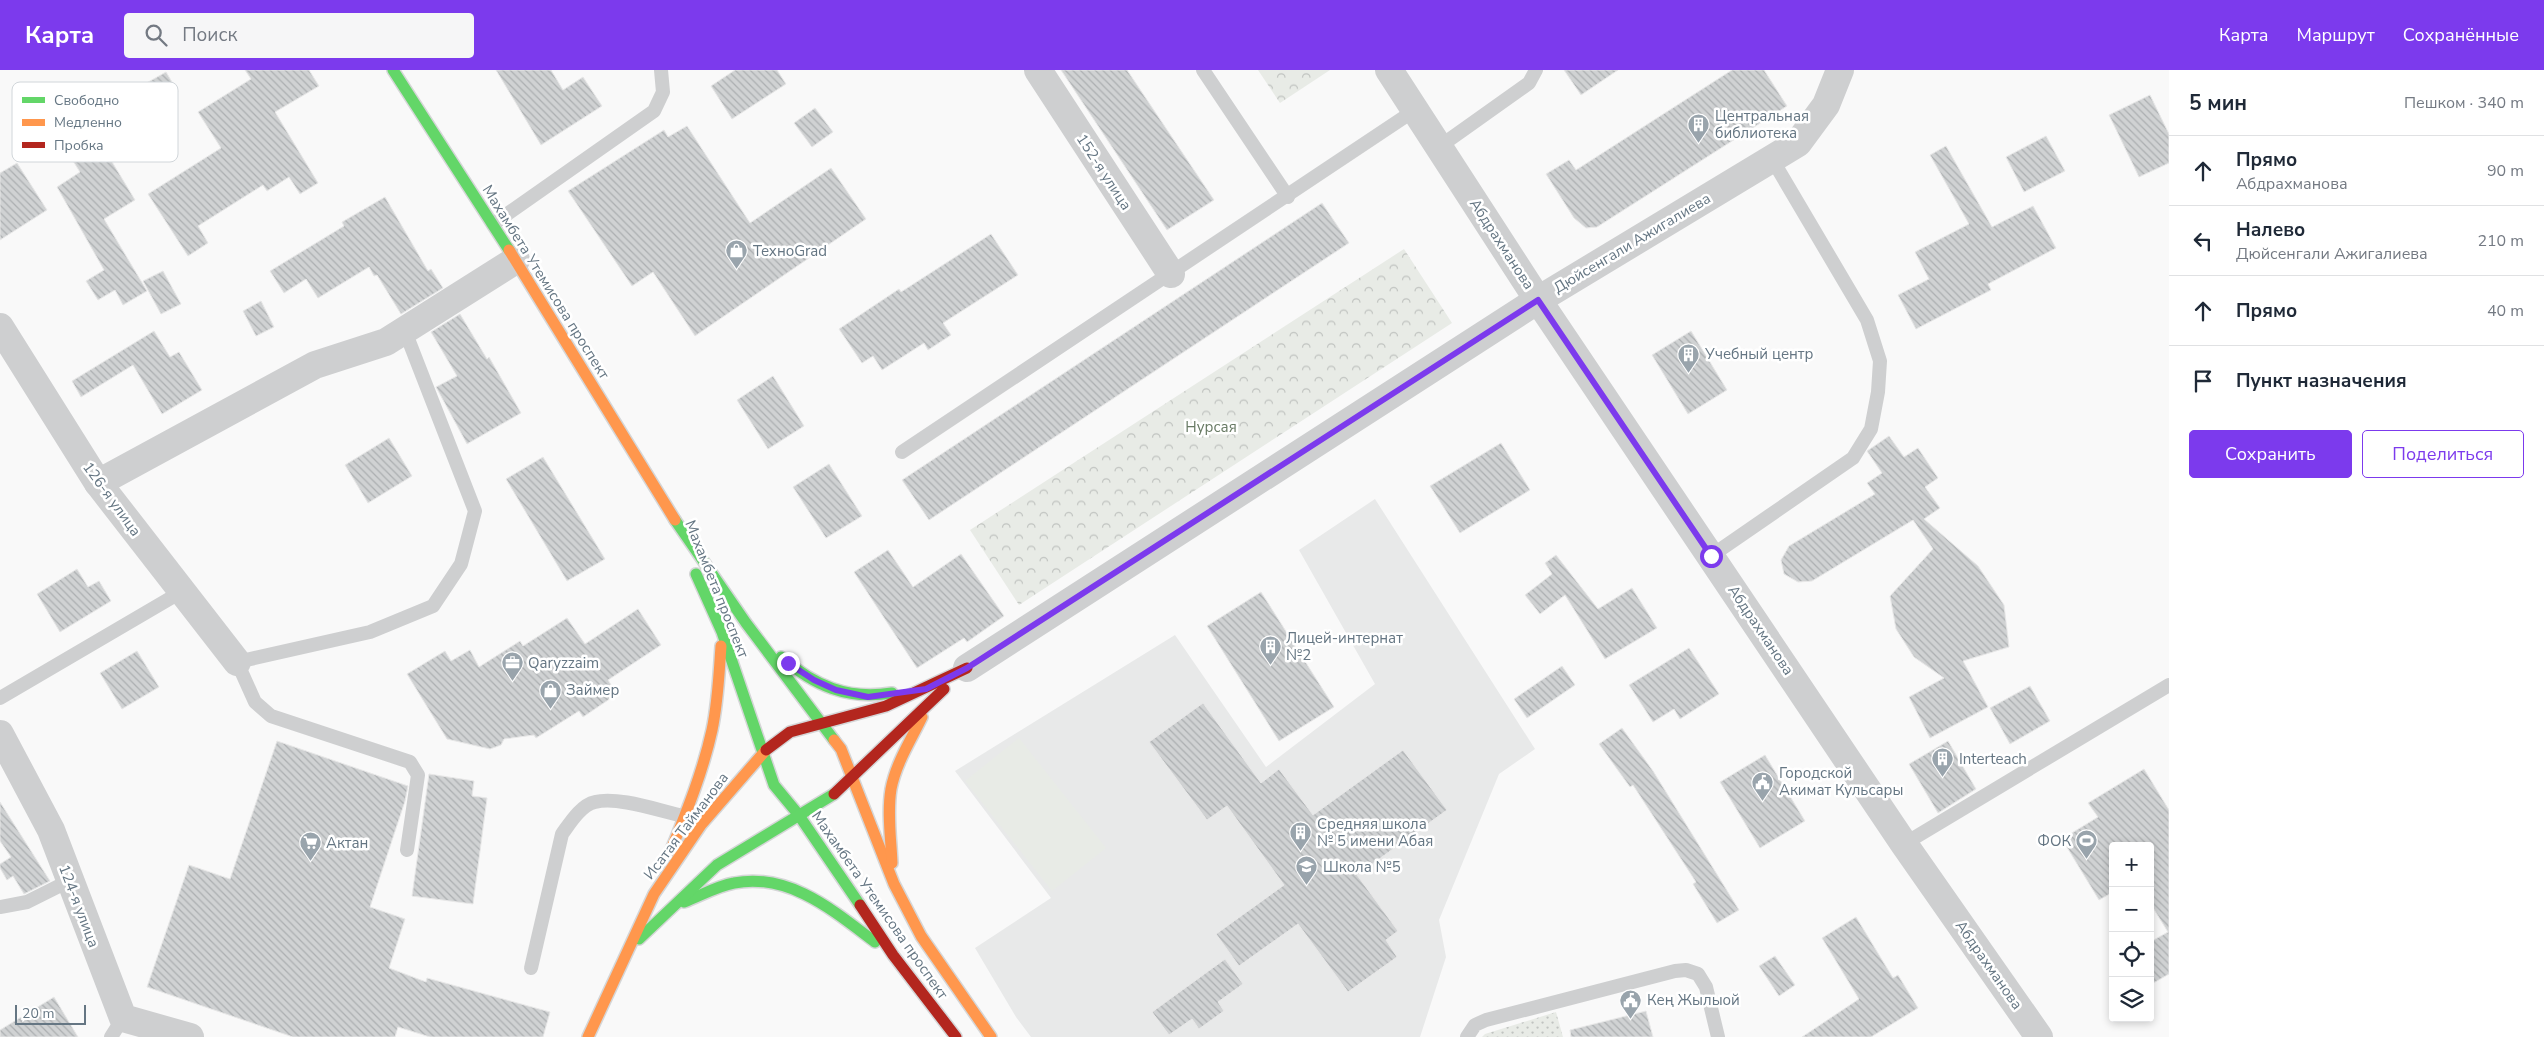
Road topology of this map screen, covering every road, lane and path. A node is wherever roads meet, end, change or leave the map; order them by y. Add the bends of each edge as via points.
1 (393, 70) edge
2 (661, 70) edge
3 (1038, 70) edge
4 (1203, 70) edge
5 (1388, 70) edge
6 (1536, 70) edge
7 (1840, 70) edge
8 (1415, 110) junction
9 (1439, 147) junction
10 (1772, 159) junction
11 (1288, 197) junction
12 (493, 224) junction
13 (516, 260) junction
14 (1171, 274) junction
15 (1538, 300) junction
16 (0, 327) edge
17 (405, 331) junction
18 (902, 452) dead end
19 (98, 484) junction
20 (670, 513) junction
21 (1711, 556) junction
22 (181, 592) junction
23 (746, 623) junction
24 (722, 632) junction
25 (237, 662) junction
26 (967, 668) junction
27 (2169, 685) edge
28 (926, 689) junction
29 (0, 698) edge
30 (930, 702) junction
31 (822, 724) junction
32 (0, 734) edge
33 (762, 753) junction
34 (854, 777) junction
35 (798, 814) junction
36 (684, 816) junction
37 (1904, 844) junction
38 (407, 850) dead end
39 (70, 881) junction
40 (894, 884) junction
41 (654, 894) junction
42 (0, 907) edge
43 (671, 908) junction
44 (629, 948) junction
45 (893, 955) junction
46 (531, 968) dead end
47 (117, 1028) edge
48 (190, 1037) edge
49 (588, 1037) edge
50 (956, 1037) edge
51 (991, 1037) edge
52 (1467, 1037) edge
53 (1718, 1037) edge
54 (2039, 1037) edge

1 - 12 street, Махамбета Утемисова проспект
2 - 12 lane via 663,92 654,111
3 - 14 street, 152-я улица
4 - 11 lane
5 - 8 street, Абдрахманова
6 - 9 lane via 1529,83
7 - 10 street, Дюйсенгали Ажигалиева via 1826,106 1798,143
8 - 9 street, Абдрахманова
8 - 11 lane
9 - 15 street, Абдрахманова
10 - 15 street, Дюйсенгали Ажигалиева
10 - 21 lane via 1867,320 1880,361 1878,392 1871,429 1853,458
11 - 14 lane
12 - 13 street, Махамбета Утемисова проспект
13 - 17 street
13 - 20 street, Махамбета Утемисова проспект
14 - 18 lane
15 - 21 street, Абдрахманова
15 - 26 street, Дюйсенгали Ажигалиева
16 - 19 street, 126-я улица
17 - 19 street via 386,342 315,365
17 - 25 lane via 475,510 461,564 433,606 370,632
19 - 22 street, 126-я улица
20 - 23 street, Махамбета проспект
20 - 24 street, Махамбета проспект
21 - 37 street, Абдрахманова
22 - 25 street, 126-я улица
22 - 29 lane
23 - 28 street via 788,663 836,690 868,697
23 - 31 street, Махамбета проспект
24 - 33 street, Махамбета проспект
24 - 36 street via 710,740
25 - 38 lane via 255,702 271,716 410,762 418,775
26 - 28 street, Дюйсенгали Ажигалиева
26 - 30 street, Дюйсенгали Ажигалиева
27 - 37 lane
28 - 31 street, Дюйсенгали Ажигалиева via 886,706
30 - 34 street, Дюйсенгали Ажигалиева
30 - 40 street via 900,762 892,788 890,814
31 - 33 street via 790,732
31 - 34 street via 842,749
32 - 39 street, 124-я улица via 51,830
33 - 35 street via 774,786
33 - 41 street, Исатая Тайманова via 701,825
34 - 35 street via 828,799
34 - 40 street, Махамбета Утемисова проспект
35 - 43 street, Исатая Тайманова via 717,865
35 - 45 street, Махамбета Утемисова проспект
36 - 41 street
36 - 46 lane via 615,802 594,802 575,816 562,834
37 - 54 street, Абдрахманова
39 - 42 lane via 26,902
39 - 47 street, 124-я улица
40 - 51 street, Махамбета Утемисова проспект via 921,936
41 - 44 street, Исатая Тайманова
43 - 44 street, Исатая Тайманова
43 - 45 street via 735,882 787,887 811,896
44 - 49 street, Исатая Тайманова
45 - 50 street, Махамбета Утемисова проспект
47 - 48 street, 124-я улица
52 - 53 lane via 1475,1025 1486,1020 1674,970 1698,974 1706,987

